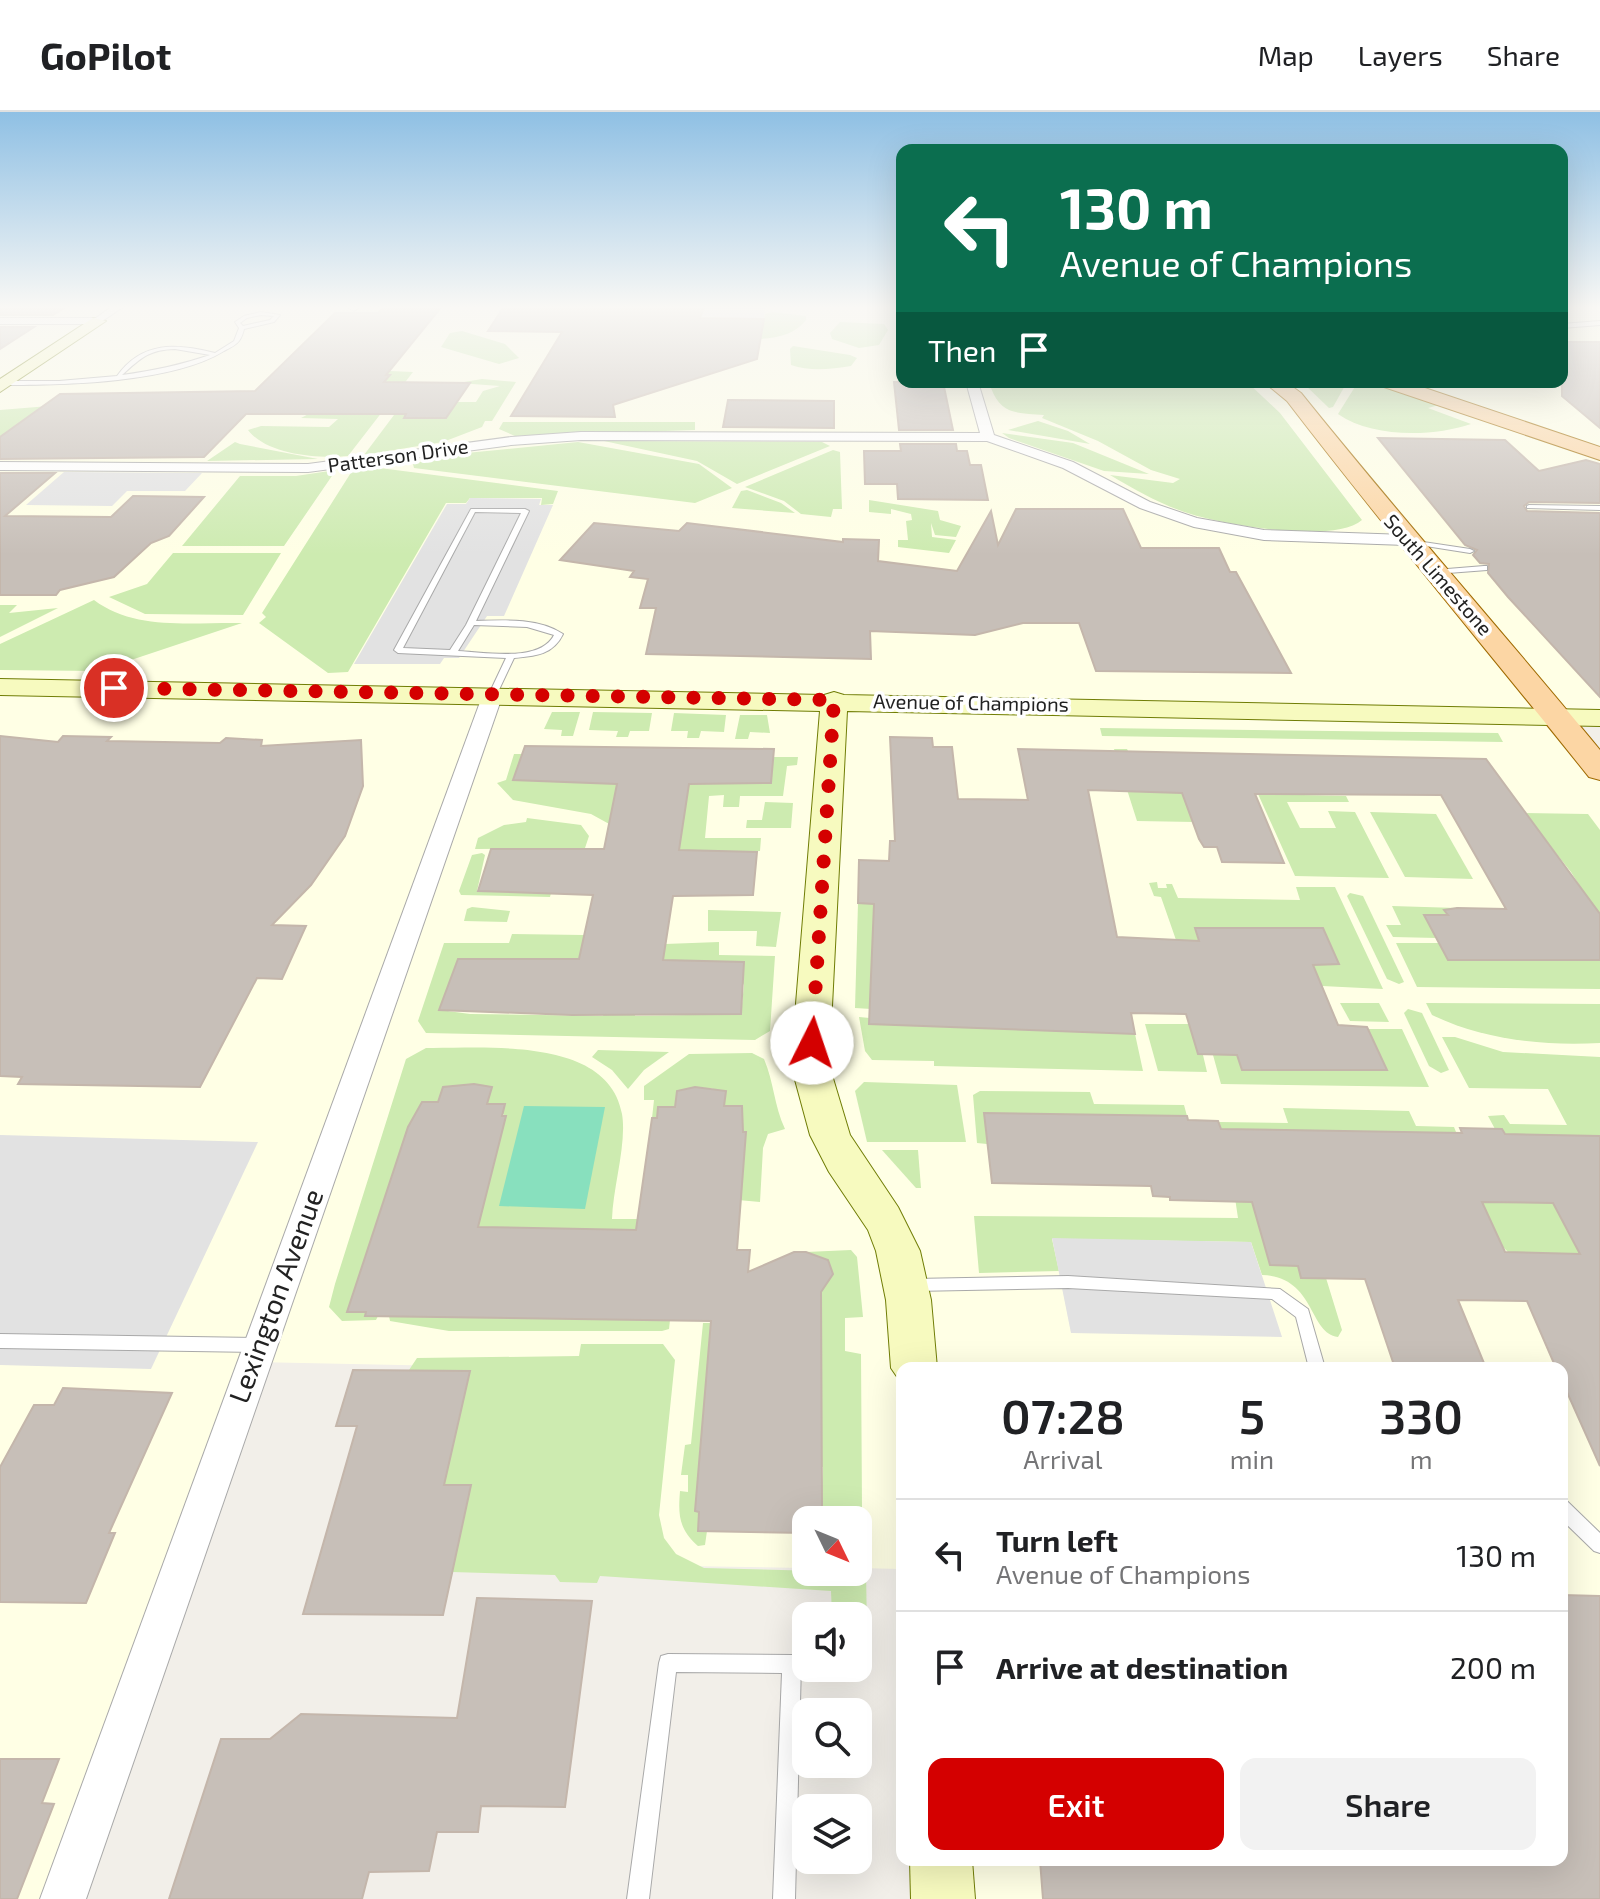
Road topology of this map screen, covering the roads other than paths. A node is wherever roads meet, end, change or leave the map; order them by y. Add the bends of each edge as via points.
1 (974, 388) edge
2 (1282, 388) edge
3 (1407, 388) edge
4 (988, 437) junction
5 (1600, 454) edge
6 (0, 466) edge
7 (1529, 507) dead end
8 (1600, 508) edge
9 (1406, 540) junction
10 (1470, 551) dead end
11 (1484, 568) dead end
12 (1435, 572) junction
13 (471, 623) junction
14 (453, 652) junction
15 (511, 656) junction
16 (0, 687) edge
17 (493, 694) junction
18 (834, 700) junction
19 (1559, 718) junction
20 (1600, 718) edge
21 (1600, 770) edge
22 (907, 1285) junction
23 (0, 1341) edge
24 (259, 1345) junction
25 (913, 1362) edge
26 (1315, 1362) edge
27 (1568, 1514) edge
28 (1600, 1545) edge
29 (941, 1866) edge
30 (63, 1899) edge
31 (638, 1899) edge
32 (784, 1899) edge
33 (943, 1899) edge

1 - 4 street
2 - 9 main road, South Limestone via 1301,405
3 - 5 main road
4 - 6 street, Patterson Drive via 581,436 308,468
4 - 9 street, Patterson Drive via 1068,465 1145,505 1194,522 1264,535
7 - 8 lane
9 - 10 lane
9 - 12 main road, South Limestone
11 - 12 lane
12 - 19 main road, South Limestone
13 - 14 lane
13 - 14 lane via 525,511 473,510 398,650
13 - 15 lane via 516,623 559,634 557,642 540,654
14 - 15 lane
15 - 17 lane
16 - 17 main road, Avenue of Champions
17 - 18 main road, Avenue of Champions
17 - 24 street, Lexington Avenue
18 - 19 main road, Avenue of Champions
18 - 22 main road via 810,1065 822,1117 849,1171 891,1233
19 - 20 main road, Avenue of Champions
19 - 21 main road, South Limestone
22 - 25 main road
22 - 26 lane via 1068,1282 1275,1293 1303,1313
23 - 24 lane
24 - 30 street, Lexington Avenue
27 - 28 lane
29 - 33 main road
31 - 32 lane via 668,1663 792,1664

